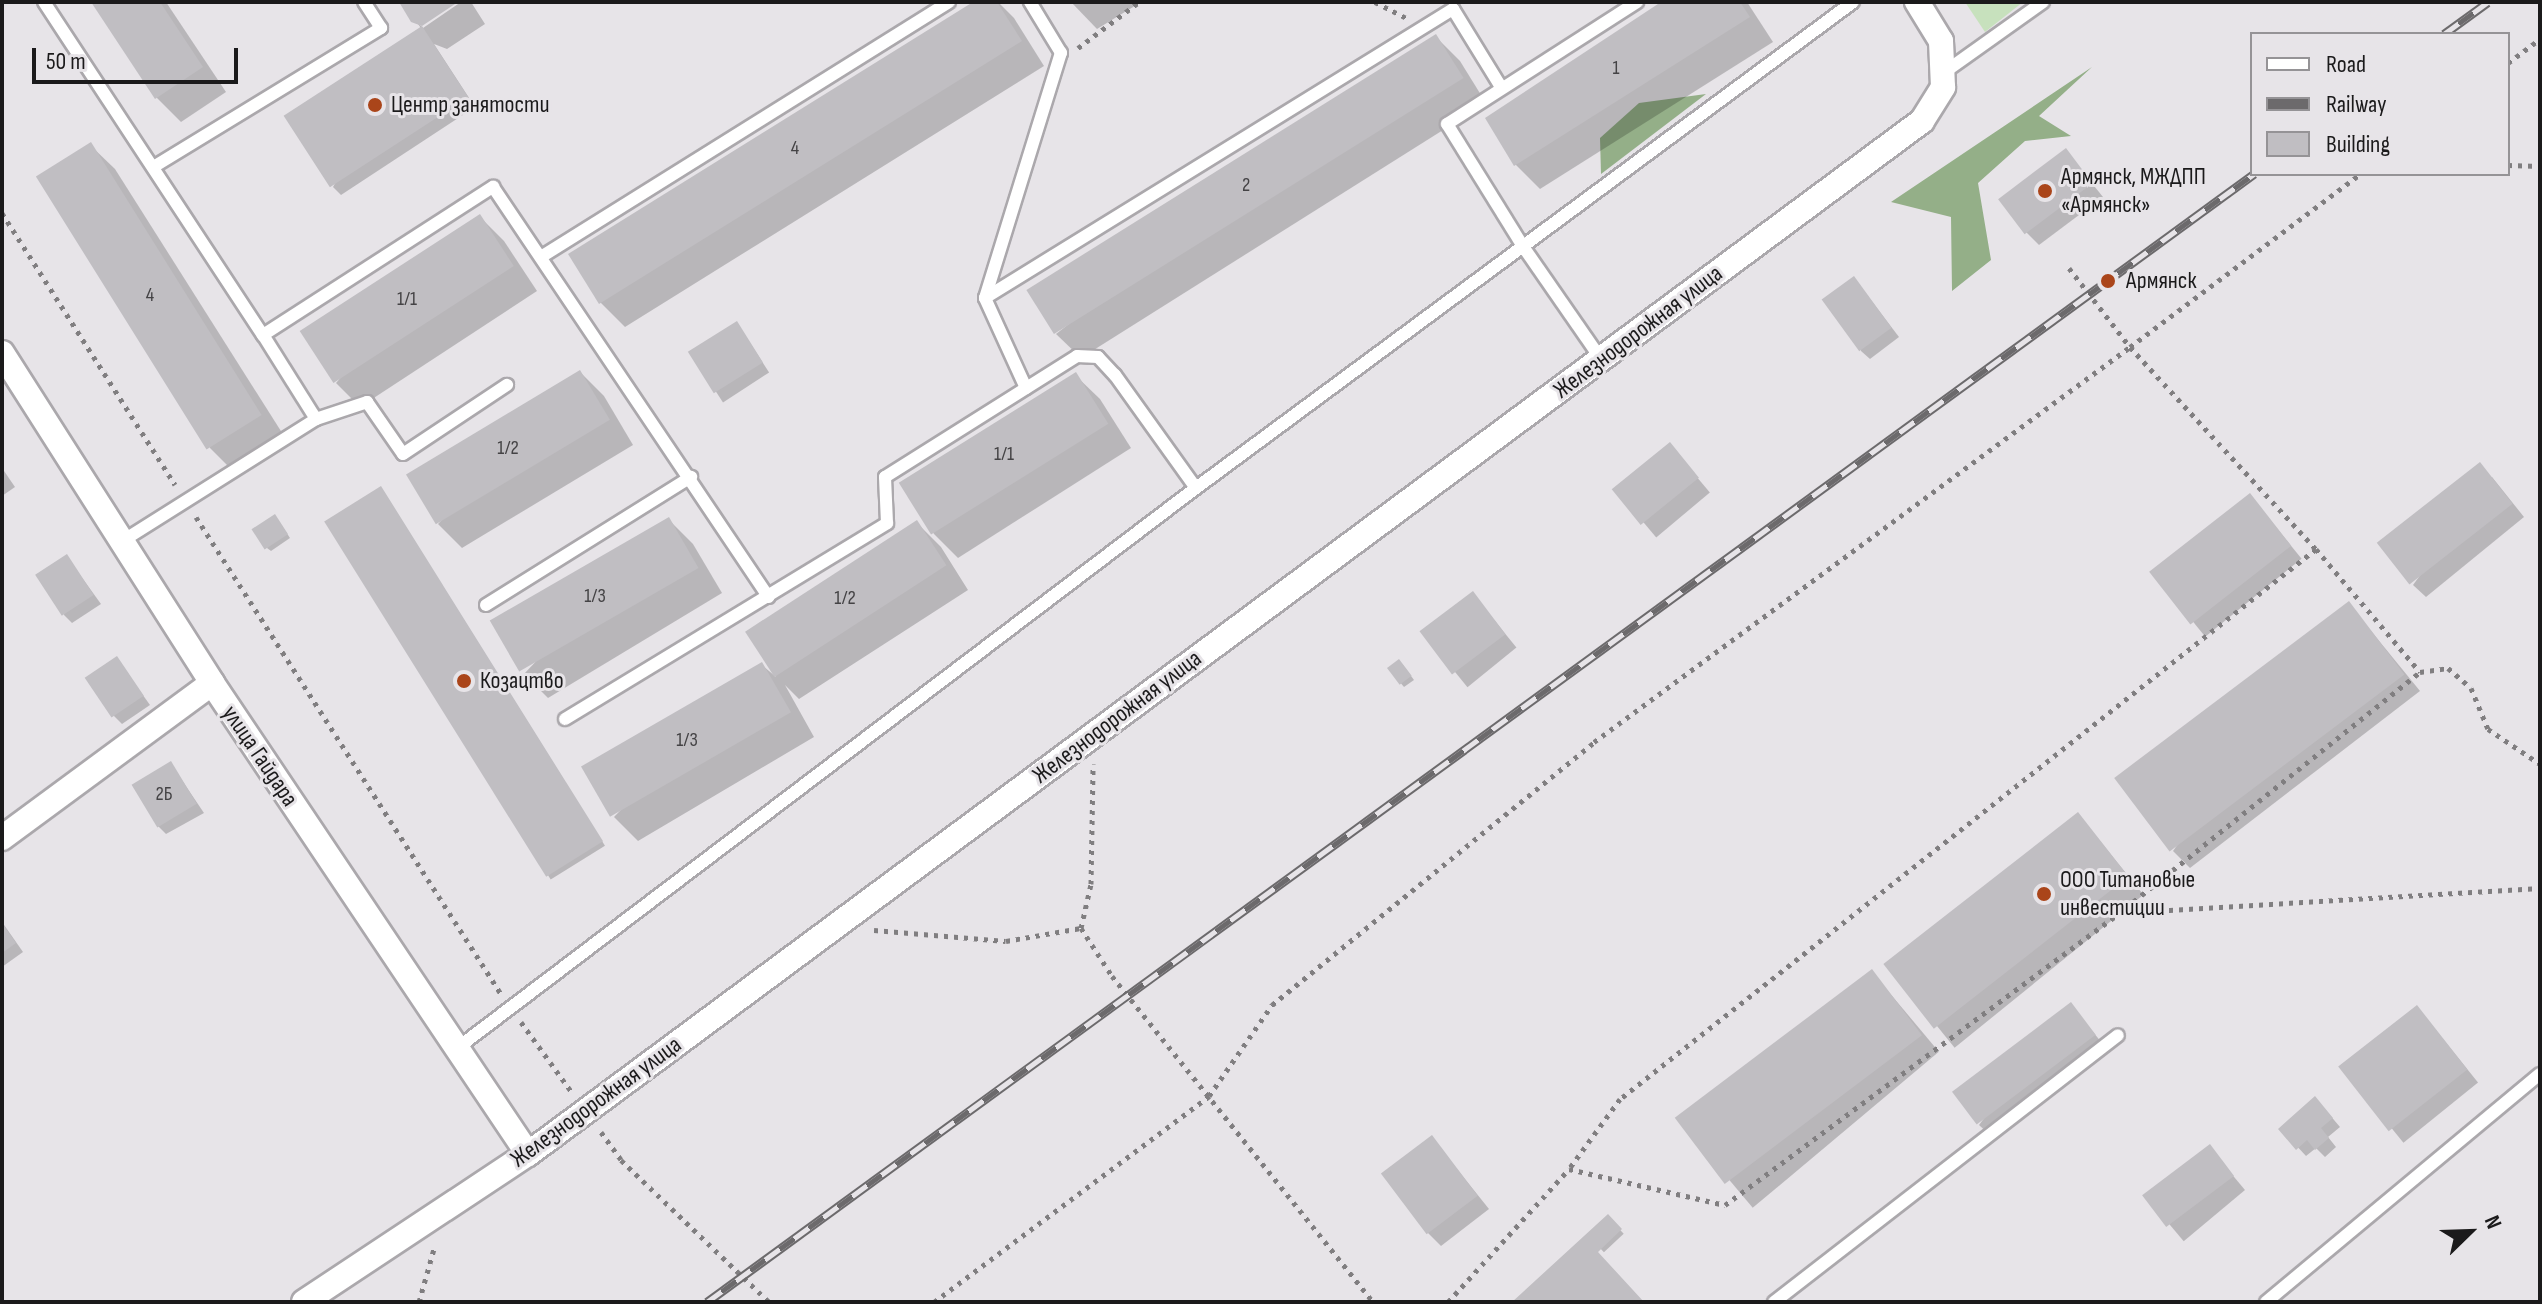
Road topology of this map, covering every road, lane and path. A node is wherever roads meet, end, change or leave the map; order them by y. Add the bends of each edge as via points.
1 (44, 2) edge
2 (364, 2) edge
3 (949, 2) edge
4 (1030, 2) edge
5 (1139, 2) edge
6 (1375, 2) edge
7 (1637, 2) edge
8 (1853, 2) edge
9 (1917, 2) edge
10 (2043, 2) edge
11 (1423, 27) junction
12 (2540, 39) edge
13 (1058, 62) junction
14 (2510, 62) edge
15 (1942, 74) junction
16 (1501, 87) junction
17 (2510, 165) edge
18 (155, 166) junction
19 (2540, 166) edge
20 (2357, 176) edge
21 (2, 213) edge
22 (1524, 248) junction
23 (541, 257) junction
24 (2069, 268) dead end
25 (985, 298) junction
26 (263, 335) junction
27 (2130, 347) junction
28 (2, 353) edge
29 (1601, 359) junction
30 (507, 385) dead end
31 (1026, 388) junction
32 (316, 419) junction
33 (691, 477) junction
34 (1196, 488) junction
35 (187, 503) junction
36 (124, 540) junction
37 (2316, 549) junction
38 (769, 597) junction
39 (486, 605) dead end
40 (2420, 672) junction
41 (212, 683) junction
42 (565, 719) dead end
43 (1093, 735) junction
44 (2540, 764) edge
45 (2, 838) edge
46 (2540, 888) edge
47 (2118, 914) junction
48 (835, 926) junction
49 (1081, 928) junction
50 (510, 1008) junction
51 (2118, 1035) dead end
52 (456, 1049) junction
53 (2540, 1074) edge
54 (1209, 1096) junction
55 (585, 1111) junction
56 (528, 1154) junction
57 (1569, 1169) junction
58 (446, 1208) junction
59 (304, 1302) edge
60 (419, 1302) edge
61 (769, 1302) edge
62 (934, 1302) edge
63 (1373, 1302) edge
64 (1448, 1302) edge
65 (1774, 1302) edge
66 (2266, 1302) edge

1 - 18 lane
2 - 18 lane via 381,28
3 - 23 lane
4 - 13 lane via 1061,53
5 - 13 path
6 - 11 path
7 - 16 lane
8 - 22 lane
9 - 15 street via 1941,41
10 - 15 lane
11 - 16 lane via 1453,9
11 - 25 lane
12 - 14 path
13 - 25 lane
15 - 29 street, Железнодорожная улица via 1943,87 1922,121
16 - 22 lane via 1447,124
17 - 19 path
18 - 26 lane
20 - 27 path
21 - 35 path
22 - 29 lane
22 - 34 lane
23 - 26 lane via 493,187
23 - 33 lane
24 - 27 path
25 - 31 lane
26 - 32 lane
27 - 37 path
27 - 54 path via 1594,742 1272,1005
28 - 36 street, улица Гайдара
29 - 43 street, Железнодорожная улица
30 - 32 lane via 403,454 367,402
31 - 34 lane via 1077,356 1098,357
31 - 38 lane via 885,477 887,523
32 - 35 lane
33 - 38 lane
33 - 39 lane
34 - 50 lane
35 - 36 lane
35 - 50 path
36 - 41 street, улица Гайдара
37 - 40 path
37 - 57 path via 1620,1099
38 - 42 lane
40 - 44 path via 2448,668 2471,688 2488,729
40 - 47 path
41 - 45 street
41 - 52 street, улица Гайдара
43 - 48 street, Железнодорожная улица
43 - 49 path via 1091,884
46 - 47 path
47 - 57 path via 1725,1205
48 - 49 path via 1006,941
48 - 55 street, Железнодорожная улица
49 - 54 path via 1112,976
50 - 52 lane
50 - 55 path
51 - 65 lane
52 - 56 street, улица Гайдара
53 - 66 lane
54 - 62 path
54 - 63 path
55 - 56 street, Железнодорожная улица
55 - 61 path via 621,1160
56 - 58 street, Железнодорожная улица
57 - 64 path
58 - 59 street, Железнодорожная улица
58 - 60 path

